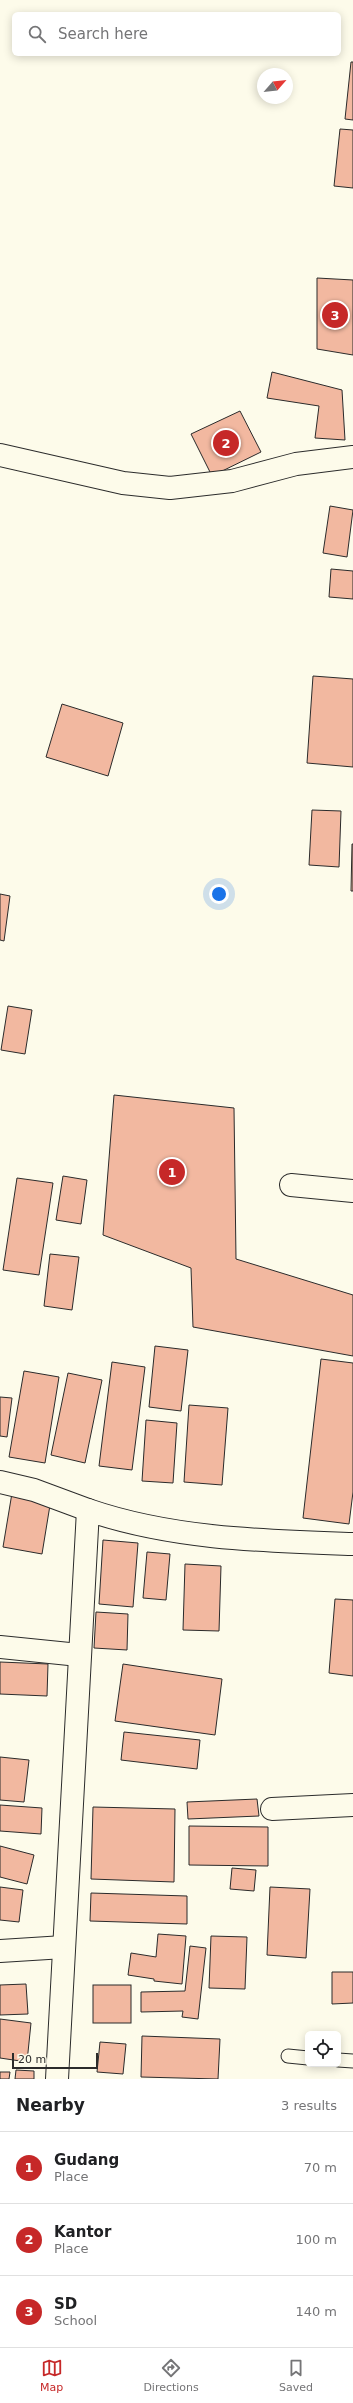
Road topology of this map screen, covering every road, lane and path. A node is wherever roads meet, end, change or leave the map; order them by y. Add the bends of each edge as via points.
1 (0, 455) edge
2 (353, 457) edge
3 (291, 1185) dead end
4 (353, 1191) edge
5 (0, 1482) edge
6 (88, 1510) junction
7 (353, 1544) edge
8 (0, 1647) edge
9 (79, 1655) junction
10 (353, 1805) edge
11 (272, 1809) dead end
12 (64, 1946) junction
13 (0, 1951) edge
14 (288, 2056) dead end
15 (305, 2058) edge
16 (341, 2060) edge
17 (353, 2061) edge
18 (57, 2079) edge

1 - 2 street via 123,483 170,488 232,481 296,464
3 - 4 street
5 - 6 street via 34,1490
6 - 7 street via 133,1524 190,1534
6 - 9 street
8 - 9 street
9 - 12 street
10 - 11 street
12 - 13 street
12 - 18 street
14 - 15 lane
16 - 17 lane

